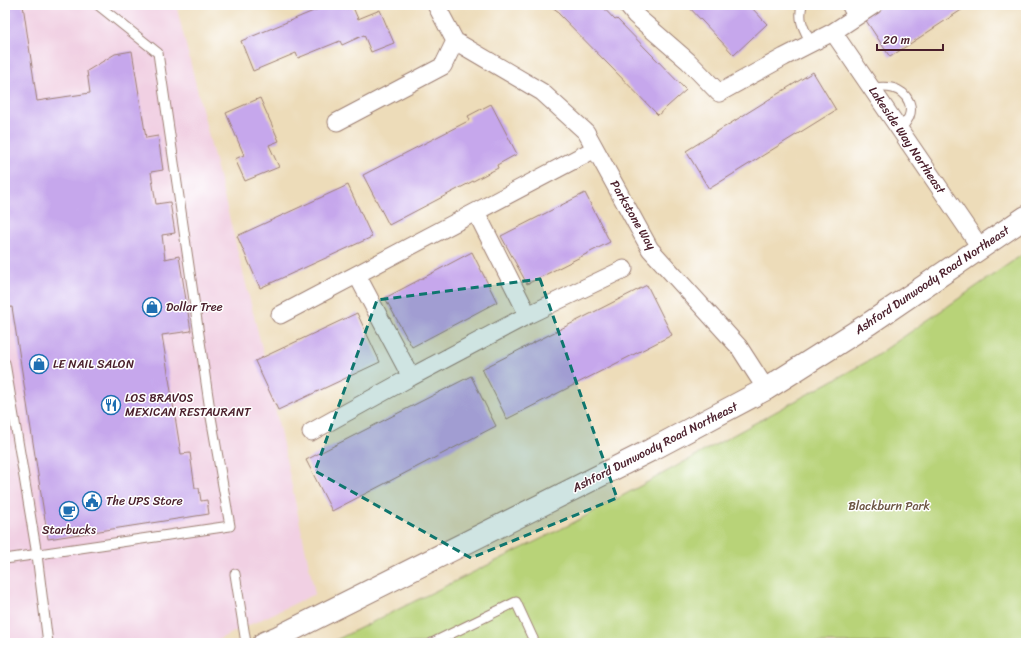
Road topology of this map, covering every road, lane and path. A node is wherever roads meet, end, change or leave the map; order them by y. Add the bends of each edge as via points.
1 (98, 5) edge
2 (436, 5) edge
3 (627, 5) edge
4 (802, 5) edge
5 (874, 5) edge
6 (849, 12) edge
7 (833, 32) junction
8 (455, 41) junction
9 (811, 43) junction
10 (872, 88) junction
11 (337, 122) dead end
12 (900, 129) junction
13 (595, 149) junction
14 (476, 212) junction
15 (1026, 217) edge
16 (980, 247) junction
17 (624, 269) dead end
18 (357, 275) junction
19 (280, 315) dead end
20 (528, 315) junction
21 (5, 363) edge
22 (411, 377) junction
23 (766, 389) junction
24 (311, 432) dead end
25 (37, 555) junction
26 (5, 559) edge
27 (235, 574) dead end
28 (275, 641) edge
29 (48, 643) edge
30 (246, 643) edge
31 (432, 643) edge
32 (535, 643) edge

1 - 25 lane via 158,53 211,417 230,526
2 - 8 street
3 - 9 street via 719,93
4 - 9 lane via 802,25
5 - 6 street
6 - 7 street
7 - 9 street
7 - 10 street, Lakeside Way Northeast
8 - 11 street via 443,66
8 - 13 street, Parkstone Way via 542,92 586,132
10 - 12 street, Lakeside Way Northeast
10 - 12 lane via 884,86 903,93 911,109 909,118
12 - 16 street, Lakeside Way Northeast
13 - 14 street
13 - 23 street, Parkstone Way via 650,249 739,347
14 - 18 street
14 - 20 street
15 - 16 main road, Ashford Dunwoody Road Northeast
16 - 23 main road, Ashford Dunwoody Road Northeast via 870,323
17 - 20 street
18 - 19 street
18 - 22 street
20 - 22 street
21 - 25 lane
22 - 24 street
23 - 28 main road, Ashford Dunwoody Road Northeast
25 - 26 lane
25 - 29 lane
27 - 30 lane
31 - 32 lane via 516,602

